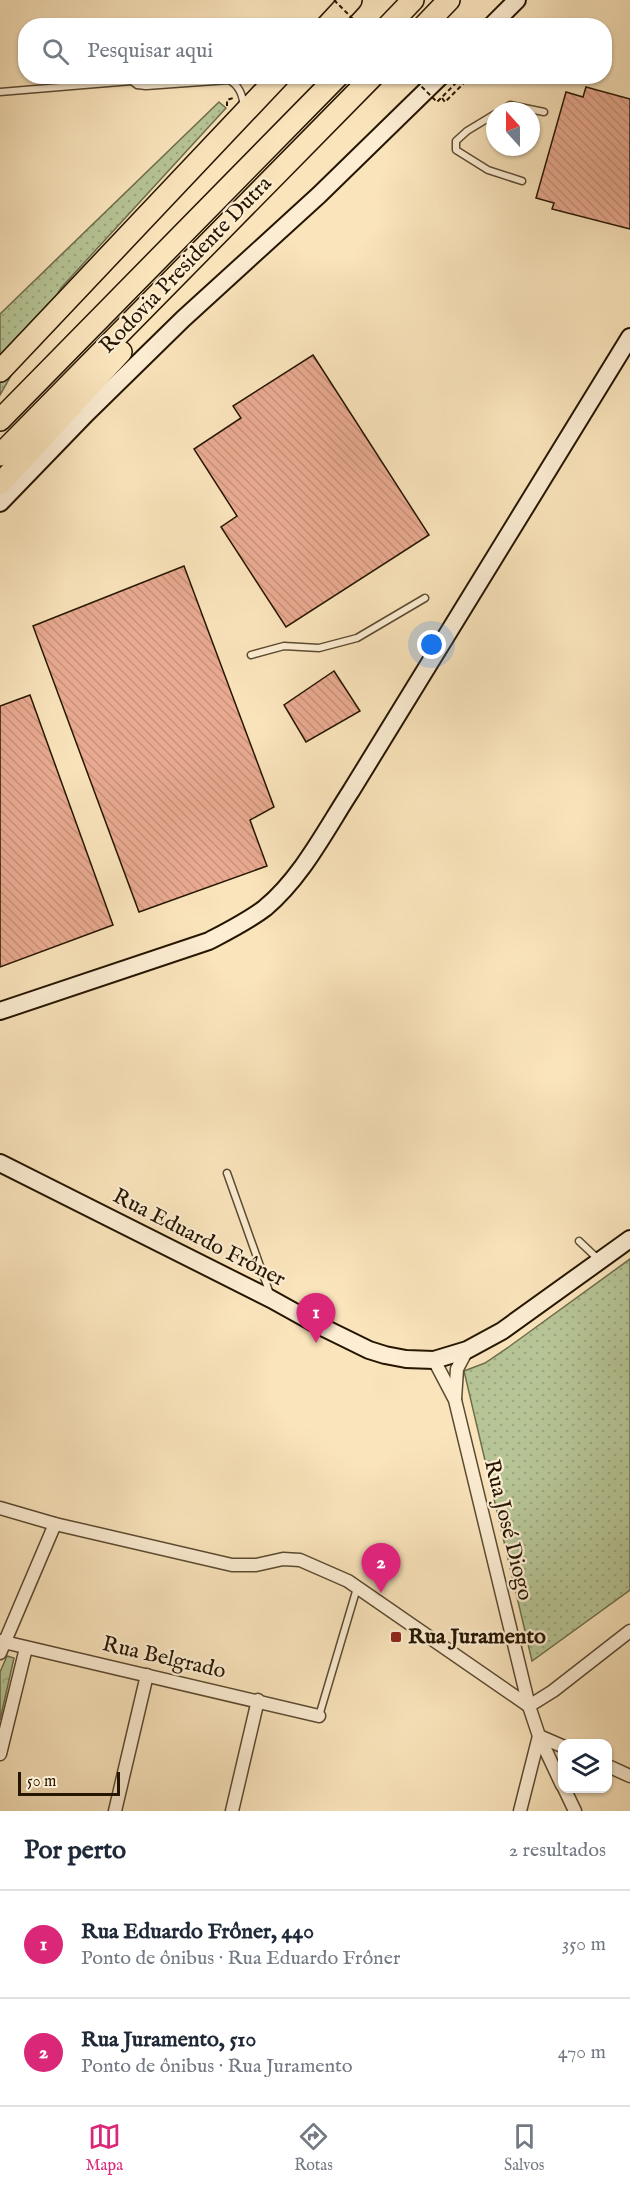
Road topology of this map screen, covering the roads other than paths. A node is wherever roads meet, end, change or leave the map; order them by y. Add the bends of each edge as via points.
1 (351, 0) edge
2 (413, 0) edge
3 (449, 0) edge
4 (517, 0) edge
5 (334, 18) edge
6 (396, 18) edge
7 (432, 18) edge
8 (499, 18) edge
9 (99, 84) edge
10 (136, 84) edge
11 (174, 84) edge
12 (234, 84) edge
13 (271, 84) edge
14 (330, 84) edge
15 (365, 84) edge
16 (433, 84) edge
17 (0, 93) edge
18 (540, 111) edge
19 (544, 112) dead end
20 (242, 115) junction
21 (486, 119) edge
22 (522, 181) dead end
23 (195, 258) junction
24 (630, 337) edge
25 (0, 371) edge
26 (0, 420) edge
27 (0, 455) edge
28 (0, 484) edge
29 (0, 503) edge
30 (425, 598) dead end
31 (251, 655) dead end
32 (0, 1011) edge
33 (0, 1163) edge
34 (227, 1173) dead end
35 (630, 1239) edge
36 (579, 1241) dead end
37 (600, 1261) junction
38 (272, 1299) junction
39 (467, 1350) junction
40 (434, 1360) junction
41 (455, 1400) junction
42 (0, 1508) edge
43 (55, 1524) junction
44 (357, 1587) junction
45 (630, 1631) edge
46 (2, 1646) edge
47 (26, 1648) junction
48 (147, 1675) junction
49 (258, 1701) junction
50 (530, 1706) junction
51 (319, 1716) joint
52 (539, 1736) junction
53 (558, 1744) edge
54 (0, 1754) edge
55 (612, 1768) edge
56 (558, 1776) edge
57 (630, 1776) edge
58 (566, 1793) edge
59 (115, 1811) edge
60 (232, 1811) edge
61 (520, 1811) edge
62 (575, 1811) edge

1 - 5 highway
2 - 6 highway
3 - 7 highway
4 - 8 main road
9 - 17 lane
10 - 11 lane
12 - 20 lane via 242,95
13 - 20 highway
14 - 26 highway, Rodovia Presidente Dutra
15 - 23 highway, Rodovia Presidente Dutra
16 - 29 main road via 183,319
18 - 19 lane
20 - 25 highway
21 - 22 lane via 456,141 456,150 488,170
23 - 27 highway, Rodovia Presidente Dutra
23 - 28 highway via 178,289
24 - 32 main road via 306,862 266,907 208,941
30 - 31 lane via 357,638 319,648 284,646
33 - 38 main road, Rua Eduardo Frôner
34 - 38 lane
35 - 37 main road, Rua Eduardo Frôner
36 - 37 lane
37 - 39 main road, Rua Eduardo Frôner via 502,1331
38 - 40 main road, Rua Eduardo Frôner via 369,1350
39 - 40 main road, Rua Eduardo Frôner
39 - 41 street, Rua José Diogo via 458,1369
40 - 41 street, Rua José Diogo
41 - 50 street, Rua José Diogo
42 - 43 street
43 - 44 street via 232,1565 300,1560
43 - 46 street
44 - 50 street
44 - 51 lane
45 - 50 street
46 - 47 street, Rua Belgrado
47 - 48 street, Rua Belgrado
47 - 54 street
48 - 49 street, Rua Belgrado
48 - 59 street
49 - 51 street, Rua Belgrado
49 - 60 street
50 - 52 street, Rua José Diogo
52 - 53 street
52 - 56 street
52 - 61 street
55 - 57 street
58 - 62 street

